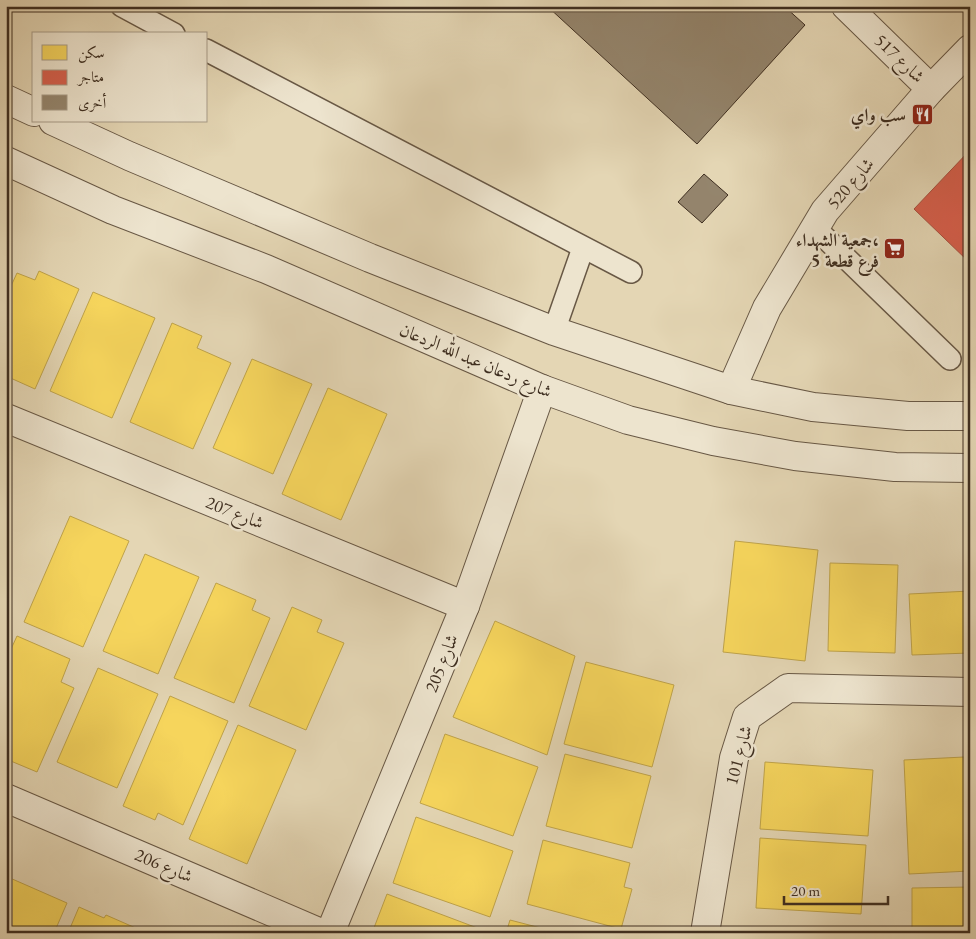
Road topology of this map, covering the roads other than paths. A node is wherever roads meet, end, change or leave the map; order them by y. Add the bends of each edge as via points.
1 (122, 6) edge
2 (846, 6) edge
3 (170, 32) edge
4 (970, 49) edge
5 (208, 51) edge
6 (931, 89) junction
7 (6, 99) edge
8 (32, 111) edge
9 (56, 122) edge
10 (6, 162) edge
11 (815, 228) junction
12 (583, 248) junction
13 (631, 272) dead end
14 (554, 331) junction
15 (950, 360) dead end
16 (542, 389) junction
17 (730, 390) junction
18 (970, 416) edge
19 (6, 418) edge
20 (970, 468) edge
21 (464, 606) junction
22 (970, 692) edge
23 (6, 798) edge
24 (321, 933) edge
25 (330, 933) edge
26 (705, 933) edge

1 - 3 lane
2 - 6 street, شارع 517
4 - 6 street, شارع 520
5 - 12 lane
6 - 11 street, شارع 520 via 825,211
7 - 8 street
9 - 14 street via 370,258
10 - 16 street, شارع ردعان عبد الله الردعان via 112,210 266,269
11 - 15 lane
11 - 17 street, شارع 520 via 767,308
12 - 13 lane
12 - 14 lane
14 - 17 street
16 - 20 street, شارع ردعان عبد الله الردعان via 628,420 713,441 795,456 894,467
16 - 21 street, شارع 205
17 - 18 street via 813,407 908,416
19 - 21 street, شارع 207
21 - 25 street, شارع 205
22 - 26 street, شارع 101 via 788,688 747,718 734,758
23 - 24 street, شارع 206

